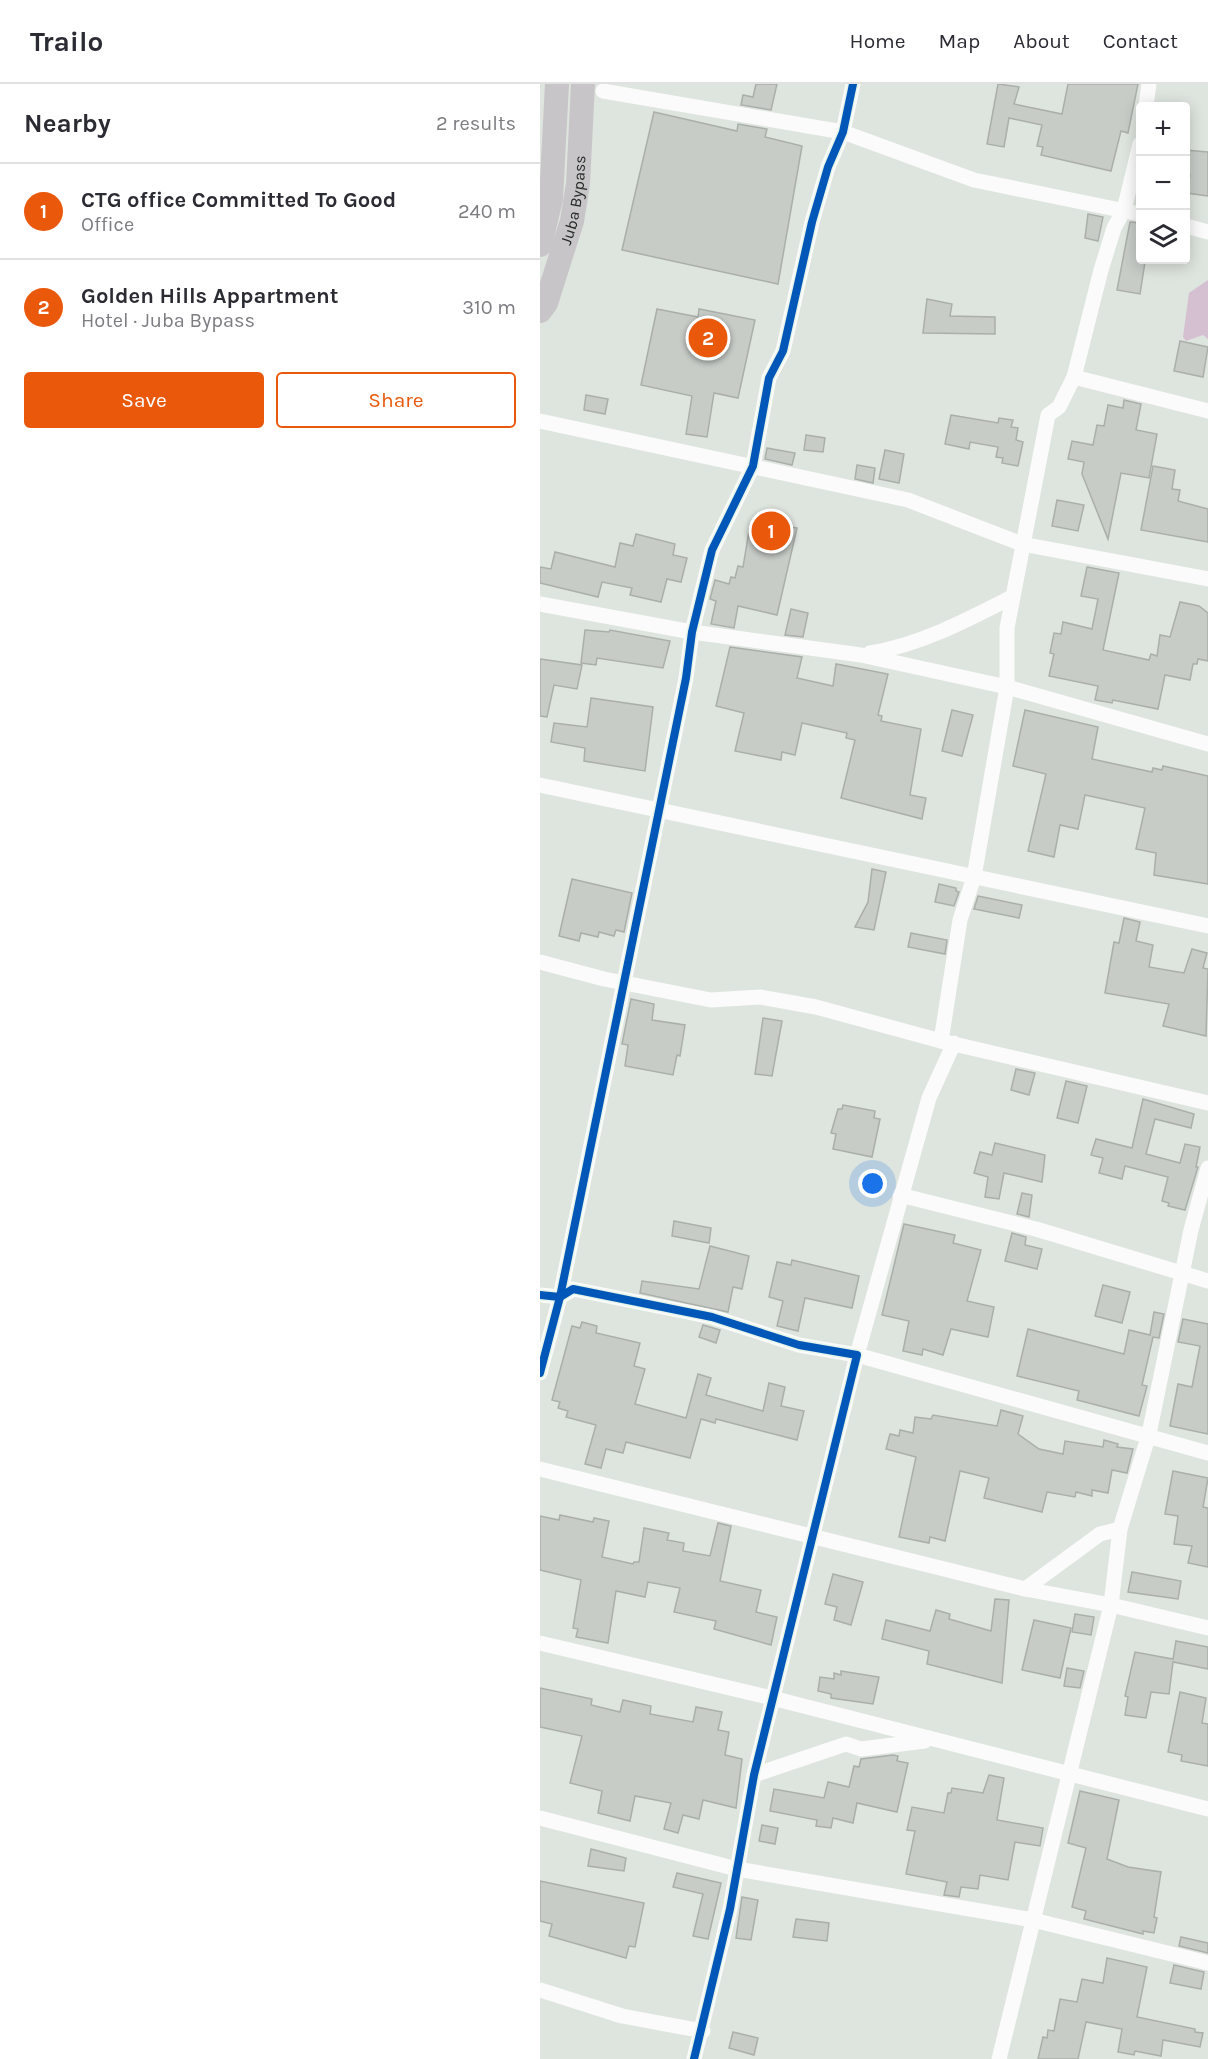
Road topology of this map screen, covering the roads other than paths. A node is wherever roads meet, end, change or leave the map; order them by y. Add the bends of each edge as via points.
1 (557, 84) edge
2 (853, 84) edge
3 (1149, 84) edge
4 (593, 88) edge
5 (1147, 102) edge
6 (843, 132) junction
7 (1137, 156) edge
8 (1124, 210) junction
9 (1136, 213) edge
10 (1190, 227) edge
11 (1208, 232) edge
12 (540, 245) edge
13 (540, 311) edge
14 (1074, 377) junction
15 (1208, 411) edge
16 (540, 421) edge
17 (753, 466) junction
18 (1022, 544) junction
19 (1208, 579) edge
20 (1012, 597) junction
21 (540, 604) edge
22 (692, 632) junction
23 (861, 655) junction
24 (1007, 687) junction
25 (1208, 744) edge
26 (540, 786) edge
27 (657, 811) junction
28 (974, 877) junction
29 (1208, 926) edge
30 (540, 962) edge
31 (622, 982) junction
32 (948, 1042) junction
33 (1208, 1103) edge
34 (1208, 1168) edge
35 (900, 1195) junction
36 (1183, 1275) junction
37 (1208, 1281) edge
38 (540, 1295) edge
39 (560, 1297) junction
40 (857, 1355) junction
41 (540, 1373) edge
42 (1149, 1434) junction
43 (1208, 1453) edge
44 (540, 1469) edge
45 (1120, 1529) junction
46 (812, 1538) junction
47 (1025, 1589) junction
48 (1111, 1605) junction
49 (1208, 1628) edge
50 (540, 1643) edge
51 (772, 1698) junction
52 (931, 1738) junction
53 (1069, 1774) junction
54 (754, 1775) junction
55 (1208, 1809) edge
56 (540, 1818) edge
57 (737, 1869) junction
58 (1033, 1920) junction
59 (1208, 1963) edge
60 (540, 1990) edge
61 (703, 2031) junction
62 (694, 2059) edge
63 (999, 2059) edge

1 - 12 main road, Juba Bypass via 551,198
2 - 6 street
3 - 5 street
4 - 6 street
4 - 13 main road, Juba Bypass via 572,220 546,303
6 - 8 street via 974,180
6 - 17 street via 812,222 783,351 769,378
7 - 8 street
8 - 9 street
8 - 14 street via 1109,242
10 - 11 street
14 - 15 street
14 - 18 street via 1059,407 1048,415
16 - 17 street
17 - 18 street via 908,500
17 - 22 street via 712,550
18 - 19 street
18 - 20 street
20 - 23 street via 897,648
20 - 24 street via 1007,628
21 - 22 street
22 - 23 street
22 - 27 street
23 - 24 street
24 - 25 street
24 - 28 street
26 - 27 street
27 - 28 street
27 - 31 street
28 - 29 street
28 - 32 street via 960,920
30 - 31 street
31 - 32 street via 711,1000 760,997 816,1007
31 - 39 street
32 - 33 street
32 - 35 street
34 - 36 street
35 - 36 street via 1036,1229
35 - 40 street
36 - 37 street
36 - 42 street
38 - 39 street
39 - 40 street via 573,1289 599,1294 712,1317 799,1344
39 - 41 street
40 - 42 street
40 - 46 street
42 - 43 street
42 - 45 street
44 - 46 street
45 - 47 street via 1100,1534
45 - 48 street
46 - 47 street
46 - 51 street
47 - 48 street
48 - 49 street
48 - 53 street
50 - 51 street
51 - 52 street
51 - 54 street
52 - 53 street
52 - 54 street via 861,1749 846,1744
53 - 55 street
53 - 58 street
54 - 57 street
56 - 57 street
57 - 58 street
57 - 61 street
58 - 59 street
58 - 63 street
60 - 61 street via 621,2016
61 - 62 street

